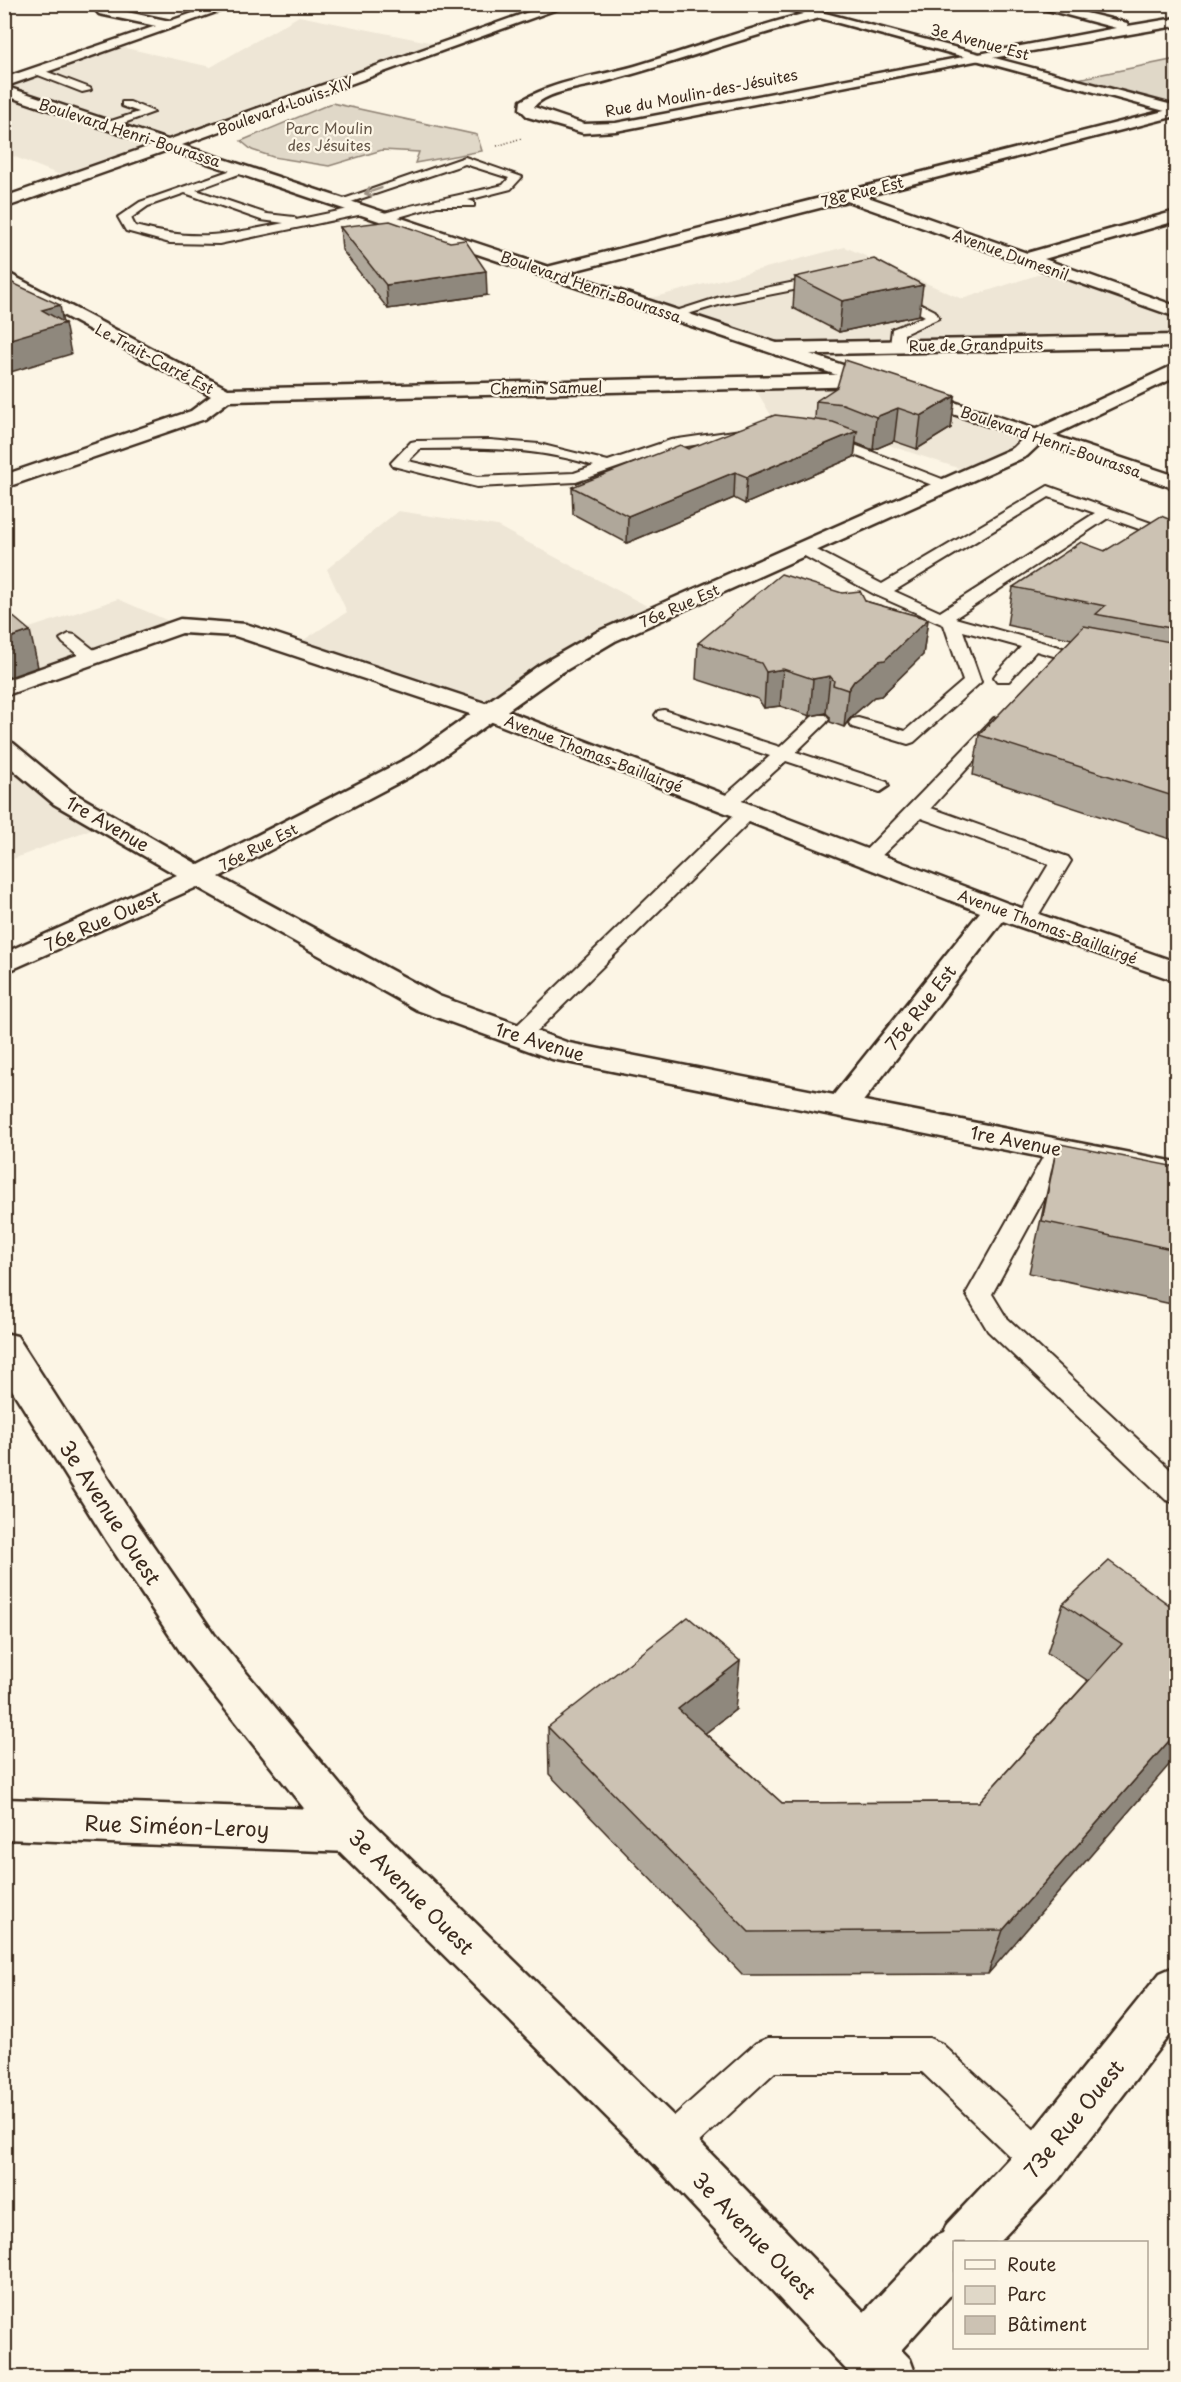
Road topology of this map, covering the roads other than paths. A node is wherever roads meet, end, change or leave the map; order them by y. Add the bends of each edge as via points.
1 (101, 4) edge
2 (233, 4) edge
3 (565, 4) edge
4 (774, 4) edge
5 (1031, 4) edge
6 (815, 15) junction
7 (1176, 22) edge
8 (170, 25) junction
9 (1134, 29) junction
10 (975, 57) junction
11 (37, 71) junction
12 (4, 82) edge
13 (4, 90) edge
14 (86, 90) dead end
15 (126, 104) dead end
16 (1176, 111) edge
17 (109, 125) junction
18 (172, 146) junction
19 (243, 170) junction
20 (189, 191) junction
21 (846, 195) junction
22 (455, 200) junction
23 (341, 202) junction
24 (4, 203) edge
25 (363, 210) junction
26 (450, 216) dead end
27 (1176, 216) edge
28 (385, 217) junction
29 (309, 222) junction
30 (1026, 259) junction
31 (549, 272) junction
32 (4, 276) edge
33 (844, 276) edge
34 (877, 284) edge
35 (1176, 312) edge
36 (674, 314) junction
37 (1176, 341) edge
38 (897, 346) junction
39 (776, 349) junction
40 (1176, 370) edge
41 (868, 380) junction
42 (224, 395) junction
43 (768, 433) edge
44 (1037, 436) junction
45 (812, 439) edge
46 (609, 466) junction
47 (4, 482) edge
48 (1176, 483) edge
49 (945, 485) junction
50 (1107, 512) junction
51 (1176, 537) edge
52 (805, 550) junction
53 (882, 591) junction
54 (947, 621) junction
55 (69, 639) dead end
56 (1033, 644) junction
57 (1064, 653) junction
58 (92, 657) junction
59 (1101, 663) edge
60 (1048, 671) edge
61 (1003, 677) dead end
62 (4, 689) edge
63 (1015, 706) edge
64 (491, 713) junction
65 (664, 716) dead end
66 (820, 719) dead end
67 (858, 723) dead end
68 (4, 748) edge
69 (783, 754) junction
70 (880, 786) dead end
71 (738, 808) junction
72 (918, 810) junction
73 (868, 858) junction
74 (200, 875) junction
75 (997, 909) junction
76 (1026, 919) junction
77 (4, 964) edge
78 (1176, 972) edge
79 (519, 1036) junction
80 (843, 1106) junction
81 (1059, 1149) junction
82 (1176, 1173) edge
83 (4, 1346) edge
84 (1176, 1492) edge
85 (4, 1820) edge
86 (350, 1831) junction
87 (1176, 1989) edge
88 (669, 2145) junction
89 (1041, 2161) junction
90 (966, 2241) edge
91 (953, 2255) edge
92 (878, 2364) edge

1 - 8 street via 104,11
2 - 8 street
3 - 18 street, Boulevard Louis-XIV
4 - 6 street, 3e Avenue Est
5 - 9 street
6 - 10 street, 3e Avenue Est
6 - 10 street, Rue du Moulin-des-Jésuites via 765,26 641,68 549,93 526,104 527,109 583,129 616,127
7 - 9 street
8 - 11 street
9 - 10 street
10 - 16 street, 3e Avenue Est
11 - 12 street
11 - 14 lane
13 - 17 street, Boulevard Henri-Bourassa
15 - 17 lane via 149,112
16 - 21 street, 78e Rue Est
17 - 18 street, Boulevard Henri-Bourassa
18 - 19 street, Boulevard Henri-Bourassa
18 - 24 street, Boulevard Louis-XIV
19 - 20 lane
19 - 23 street, Boulevard Henri-Bourassa
20 - 29 lane via 265,217
20 - 29 lane via 144,204 124,217 130,228 170,239 219,240
21 - 30 street, Avenue Dumesnil
21 - 31 street, 78e Rue Est
22 -> 23 lane via 511,190 516,177 465,160
22 - 26 lane via 477,207
22 - 28 lane
23 - 25 street, Boulevard Henri-Bourassa
25 - 28 street, Boulevard Henri-Bourassa
25 - 29 lane
27 - 30 street
28 - 31 street, Boulevard Henri-Bourassa
30 - 35 street, Avenue Dumesnil
31 - 36 street, Boulevard Henri-Bourassa
32 - 42 street, Le Trait-Carré Est
33 - 36 lane
34 - 38 lane via 932,318 897,332
36 - 39 street, Boulevard Henri-Bourassa
37 - 38 street, Rue de Grandpuits
38 - 39 street, Rue de Grandpuits
39 - 41 street, Boulevard Henri-Bourassa
40 - 44 street, 76e Rue Est
41 - 42 street, Chemin Samuel
41 - 44 street, Boulevard Henri-Bourassa
42 - 47 street, Le Trait-Carré Est via 198,415
43 - 46 lane via 671,444
44 - 48 street, Boulevard Henri-Bourassa
44 - 49 street, 76e Rue Est via 1020,452
45 - 49 lane via 834,442
46 - 46 lane via 577,453 487,442 416,445 399,463 477,482 576,477
49 - 52 street, 76e Rue Est
50 - 51 lane
50 - 53 lane via 1048,491
50 - 54 lane
52 - 53 lane
52 - 64 street, 76e Rue Est via 607,636 547,671
53 - 54 lane
54 - 56 lane
54 - 67 lane via 972,682 908,738
55 - 58 lane
56 - 57 lane
56 - 61 lane
57 - 59 lane
57 - 60 lane
58 - 62 street, Avenue Thomas-Baillairgé
58 - 64 street, Avenue Thomas-Baillairgé via 180,626 238,629
63 - 72 lane
64 - 71 street, Avenue Thomas-Baillairgé
64 - 74 street, 76e Rue Est via 419,762
65 - 69 lane
66 - 69 lane
68 - 74 street, 1re Avenue via 63,798
69 - 70 lane
69 - 71 lane
71 - 73 street, Avenue Thomas-Baillairgé
71 - 79 lane
72 - 73 lane
72 - 76 lane via 1060,861
73 - 75 street, Avenue Thomas-Baillairgé
74 - 77 street, 76e Rue Ouest
74 - 79 street, 1re Avenue via 284,926 428,1003
75 - 76 street, Avenue Thomas-Baillairgé
75 - 80 street, 75e Rue Est
76 - 78 street, Avenue Thomas-Baillairgé
79 - 80 street, 1re Avenue via 563,1052
80 - 81 street, 1re Avenue
81 - 82 street, 1re Avenue
81 - 84 lane via 979,1294 997,1324
83 - 86 street, 3e Avenue Ouest via 200,1647
85 - 86 street, Rue Siméon-Leroy
86 - 88 street, 3e Avenue Ouest
87 - 89 street, 73e Rue Ouest
88 - 89 lane via 768,2055 929,2055
88 - 92 street, 3e Avenue Ouest
89 - 90 street, 73e Rue Ouest
91 - 92 street

